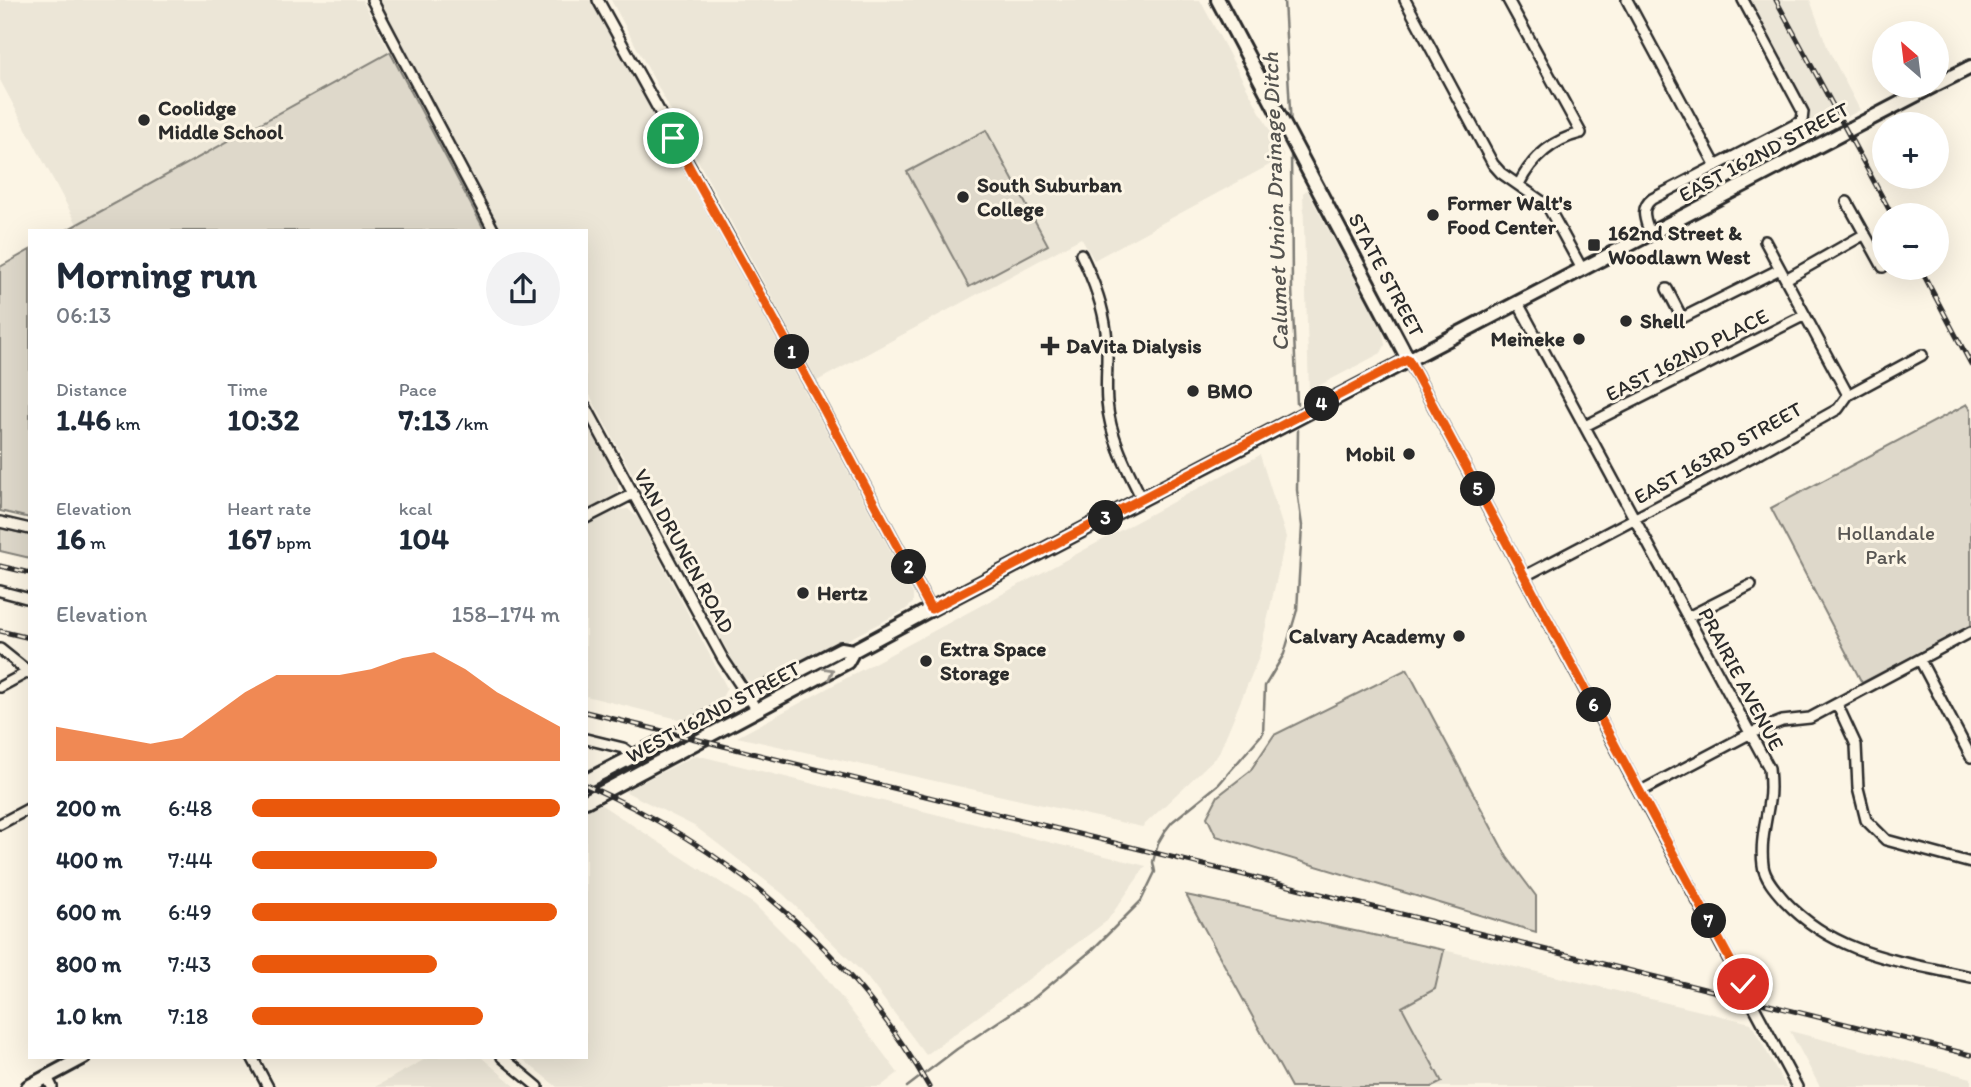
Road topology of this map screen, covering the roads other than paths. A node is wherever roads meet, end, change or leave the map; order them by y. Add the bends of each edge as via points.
1 (372, 0) edge
2 (598, 0) edge
3 (1218, 0) edge
4 (1405, 0) edge
5 (1508, 0) edge
6 (1627, 0) edge
7 (1744, 0) edge
8 (1971, 67) edge
9 (1950, 78) edge
10 (1910, 98) edge
11 (1716, 166) junction
12 (1519, 184) junction
13 (1847, 202) dead end
14 (493, 229) edge
15 (1650, 234) junction
16 (1865, 234) junction
17 (1765, 241) dead end
18 (1872, 247) edge
19 (1081, 254) dead end
20 (1780, 269) junction
21 (1582, 270) junction
22 (1786, 279) junction
23 (1667, 289) dead end
24 (1518, 303) junction
25 (1805, 315) junction
26 (1922, 355) dead end
27 (1408, 359) junction
28 (1849, 395) junction
29 (588, 411) edge
30 (1585, 426) junction
31 (632, 494) junction
32 (1142, 499) junction
33 (588, 518) edge
34 (1635, 519) junction
35 (0, 522) edge
36 (28, 529) edge
37 (1525, 576) junction
38 (1751, 585) dead end
39 (0, 591) edge
40 (28, 598) edge
41 (931, 609) junction
42 (1688, 617) junction
43 (1971, 632) edge
44 (0, 649) edge
45 (853, 651) junction
46 (1920, 660) junction
47 (28, 672) edge
48 (28, 673) edge
49 (0, 687) edge
50 (746, 697) junction
51 (1837, 704) junction
52 (757, 710) junction
53 (1751, 733) junction
54 (588, 739) edge
55 (634, 756) junction
56 (1971, 757) edge
57 (643, 771) junction
58 (588, 780) edge
59 (1641, 791) junction
60 (588, 799) edge
61 (28, 809) edge
62 (0, 824) edge
63 (1971, 863) edge
64 (1971, 977) edge
65 (81, 1059) edge
66 (253, 1059) edge
67 (504, 1059) edge
68 (50, 1082) edge
69 (28, 1087) edge
70 (268, 1087) edge
71 (538, 1087) edge
72 (1797, 1087) edge

1 - 14 street
2 - 41 street
3 - 27 main road, STATE STREET
4 - 12 street via 1489,158
5 - 12 street via 1581,133 1536,157
6 - 11 street
7 - 11 street, EAST 162ND STREET via 1803,112 1802,121
8 - 9 main road, EAST 162ND STREET
10 - 15 main road, EAST 162ND STREET
11 - 15 street, EAST 162ND STREET via 1646,204
12 - 21 street via 1547,205
13 - 16 street
15 - 21 main road, EAST 162ND STREET
16 - 18 street
16 - 22 street
17 - 20 street
19 - 32 street via 1102,305 1107,403 1115,437
20 - 22 street
20 - 23 street via 1682,318
21 - 24 main road, EAST 162ND STREET
22 - 25 street
24 - 27 main road, EAST 162ND STREET
24 - 30 street, PRAIRIE AVENUE
25 - 28 street
25 - 30 street, EAST 162ND PLACE
26 - 28 street, EAST 163RD STREET
27 - 32 main road, WEST 162ND STREET
27 - 37 street, STATE STREET
28 - 34 street, EAST 163RD STREET via 1838,409
29 - 31 street, VAN DRUNEN ROAD
30 - 34 street, PRAIRIE AVENUE
31 - 33 street
31 - 50 street, VAN DRUNEN ROAD
32 - 41 main road, WEST 162ND STREET
34 - 37 street, EAST 163RD STREET
34 - 42 street, PRAIRIE AVENUE
35 - 36 street
37 - 59 street, STATE STREET
38 - 42 street
39 - 40 street
41 - 45 main road, WEST 162ND STREET
42 - 53 street, PRAIRIE AVENUE
43 - 46 street
44 - 47 street
45 - 50 main road, WEST 162ND STREET via 841,649
52 -> 45 main road, WEST 162ND STREET via 847,662
46 - 51 street
46 - 56 street
48 - 49 street
50 - 52 street, VAN DRUNEN ROAD
50 - 55 main road, WEST 162ND STREET
51 - 53 street via 1810,718 1782,721
51 - 63 street via 1856,745 1858,788 1866,820 1886,840
52 - 57 main road, WEST 162ND STREET
53 - 59 street
53 - 64 street, PRAIRIE AVENUE via 1769,768 1763,868 1777,893 1802,920 1857,951
54 - 55 street via 623,748
55 - 57 main road
55 - 58 main road, WEST 162ND STREET
57 - 60 main road, WEST 162ND STREET
59 - 72 street, STATE STREET
61 - 62 street
65 - 68 main road
66 - 70 street
67 - 71 street
68 - 69 main road

